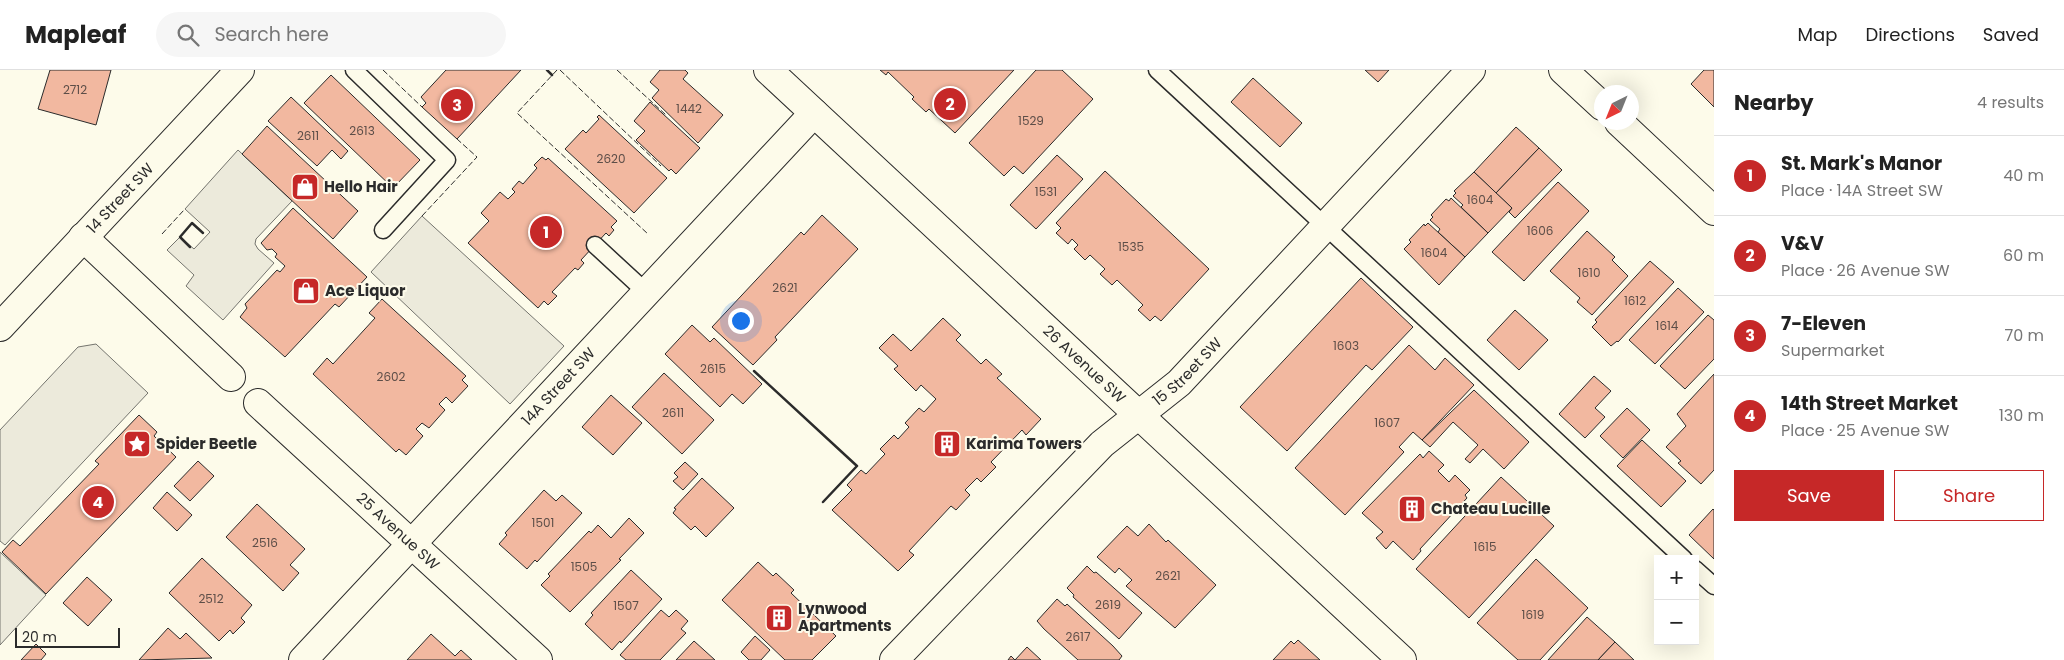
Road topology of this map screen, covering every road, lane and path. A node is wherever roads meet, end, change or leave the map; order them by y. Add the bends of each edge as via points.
1 (240, 70) edge
2 (354, 70) edge
3 (768, 70) edge
4 (1157, 70) edge
5 (1471, 70) edge
6 (1563, 70) edge
7 (1594, 99) edge
8 (814, 114) junction
9 (1628, 130) edge
10 (1714, 211) edge
11 (1325, 226) junction
12 (383, 230) dead end
13 (84, 237) junction
14 (595, 245) dead end
15 (646, 293) junction
16 (0, 327) edge
17 (231, 377) dead end
18 (258, 403) dead end
19 (1137, 415) junction
20 (411, 544) junction
21 (1680, 555) edge
22 (1699, 573) edge
23 (1714, 586) edge
24 (302, 660) edge
25 (538, 660) edge
26 (894, 660) edge
27 (1402, 660) edge

1 - 13 street, 14 Street SW
2 - 12 lane via 447,160
3 - 8 street, 26 Avenue SW
4 - 11 lane
5 - 11 street, 15 Street SW
6 - 7 street
8 - 15 street, 14A Street SW
8 - 19 street, 26 Avenue SW
9 - 10 street
11 - 19 street, 15 Street SW via 1179,383
11 - 21 lane
13 - 16 street, 14 Street SW
13 - 17 street
14 - 15 lane
15 - 20 street, 14A Street SW
18 - 20 street, 25 Avenue SW
19 - 26 street, 15 Street SW via 1097,450
19 - 27 street, 26 Avenue SW
20 - 24 street, 14A Street SW
20 - 25 street, 25 Avenue SW
22 - 23 lane

